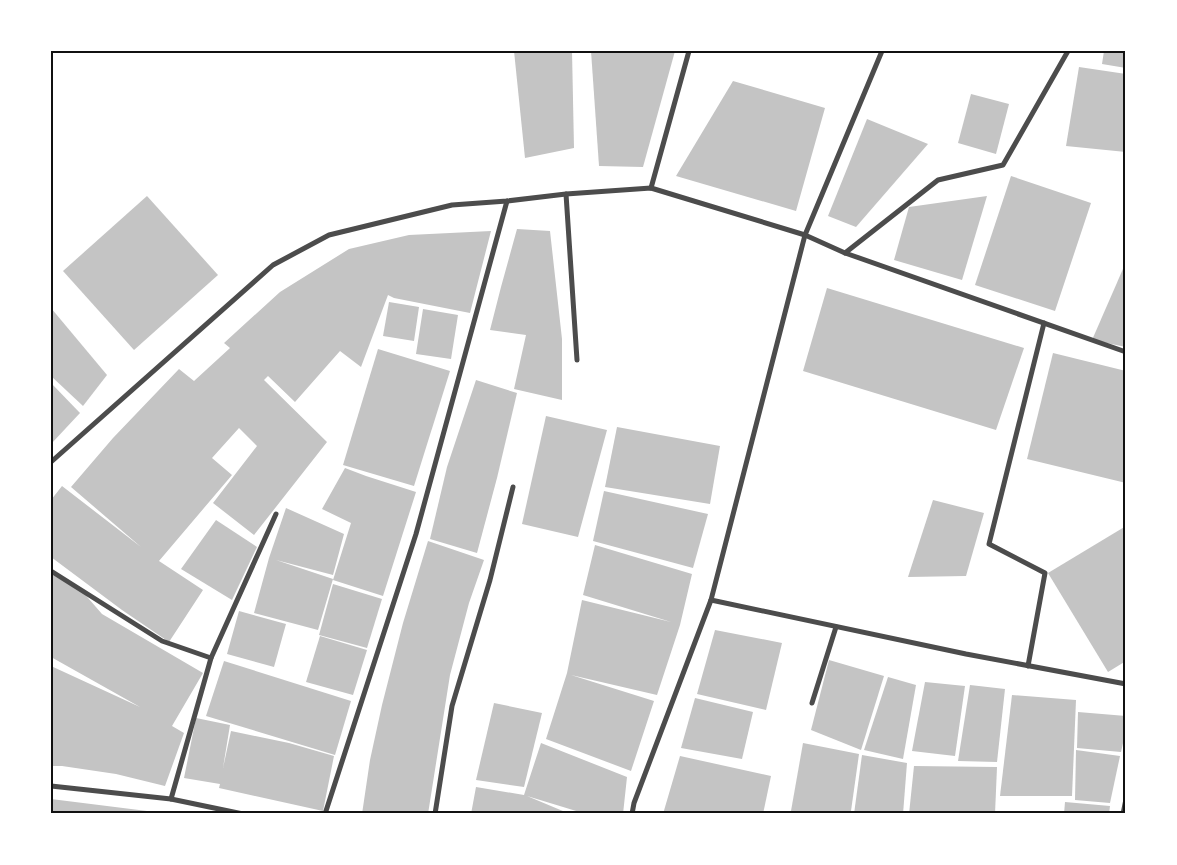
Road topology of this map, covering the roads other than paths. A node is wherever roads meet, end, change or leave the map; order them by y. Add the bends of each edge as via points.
1 (689, 51) edge
2 (882, 51) edge
3 (1068, 51) edge
4 (651, 188) junction
5 (566, 194) junction
6 (507, 202) junction
7 (804, 236) junction
8 (845, 253) junction
9 (1044, 323) junction
10 (1126, 352) edge
11 (577, 360) dead end
12 (51, 462) edge
13 (513, 486) dead end
14 (276, 514) dead end
15 (51, 571) edge
16 (711, 600) junction
17 (836, 627) junction
18 (211, 658) junction
19 (1028, 666) junction
20 (1126, 684) edge
21 (812, 703) dead end
22 (51, 786) edge
23 (171, 799) junction
24 (1126, 799) edge
25 (243, 814) edge
26 (325, 814) edge
27 (435, 814) edge
28 (632, 814) edge
29 (1123, 814) edge

1 - 4 street
2 - 7 street
3 - 8 street via 1003,165 938,180
4 - 5 street
4 - 7 street
5 - 6 street
5 - 11 street
6 - 12 street via 452,206 329,235 273,265
6 - 26 street via 416,534
7 - 8 street
7 - 16 street
8 - 9 street
9 - 10 street
9 - 19 street via 989,544 1045,573
13 - 27 street via 490,580 452,706
14 - 18 street
15 - 18 street via 162,641
16 - 17 street
16 - 28 street
17 - 19 street
17 - 21 street
18 - 23 street
19 - 20 street
22 - 23 street
23 - 25 street
24 - 29 street

